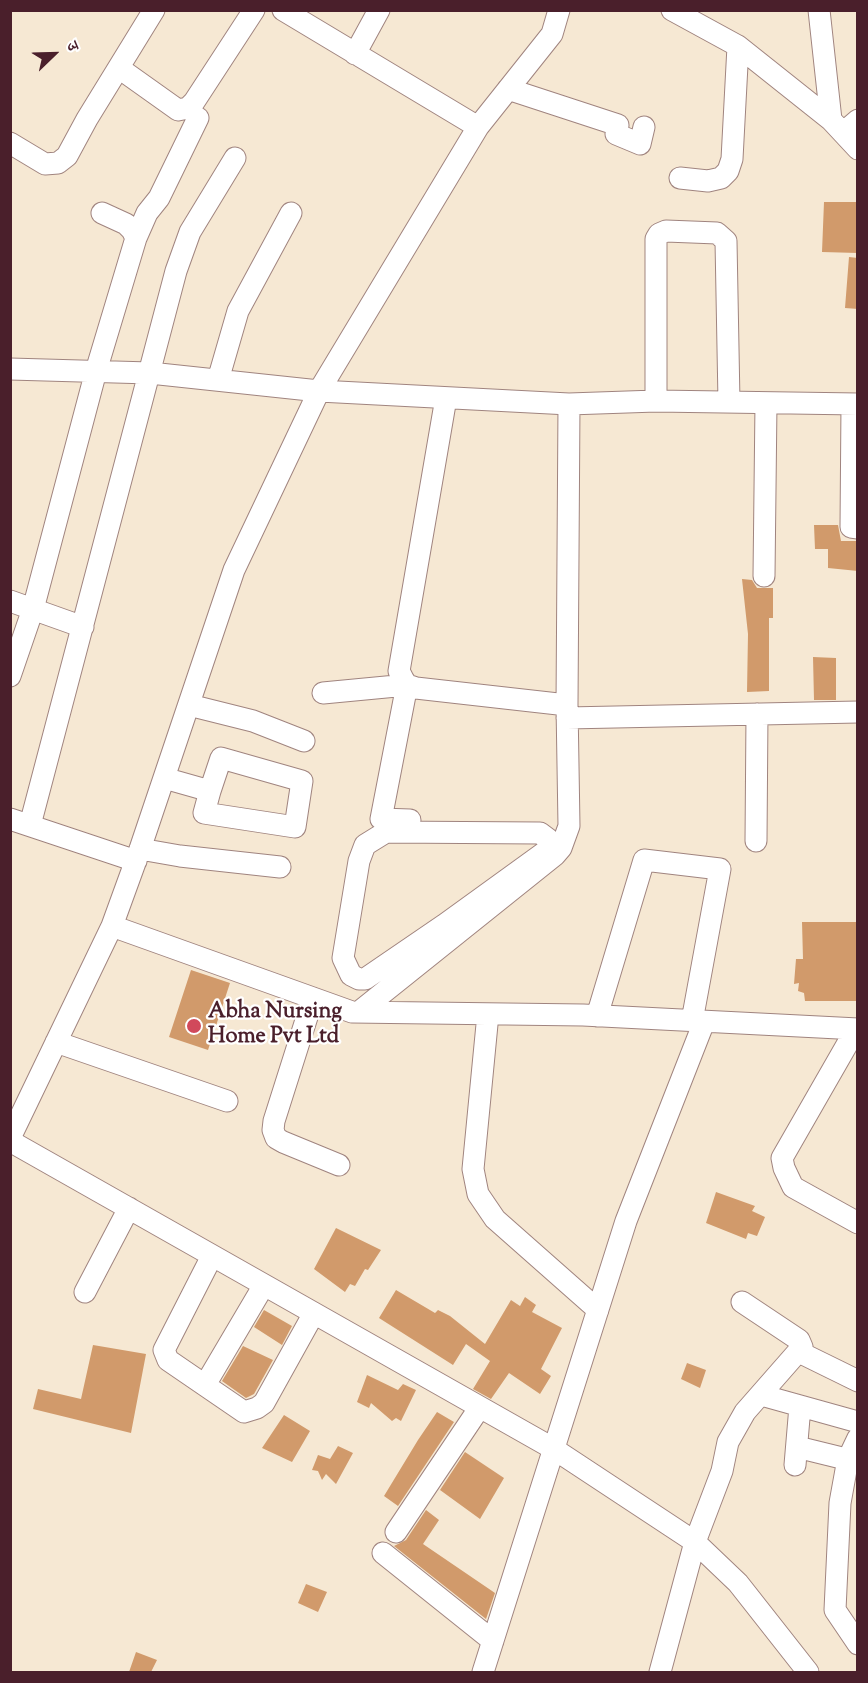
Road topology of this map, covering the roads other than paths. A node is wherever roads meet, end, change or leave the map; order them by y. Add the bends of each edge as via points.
1 (154, 10) edge
2 (254, 10) edge
3 (283, 10) edge
4 (380, 10) edge
5 (559, 10) edge
6 (672, 10) edge
7 (819, 10) edge
8 (305, 16) edge
9 (738, 46) junction
10 (355, 54) junction
11 (119, 68) junction
12 (508, 89) junction
13 (198, 118) dead end
14 (844, 124) edge
15 (478, 127) junction
16 (644, 127) dead end
17 (10, 143) edge
18 (858, 149) edge
19 (235, 158) dead end
20 (680, 178) dead end
21 (102, 213) dead end
22 (291, 213) dead end
23 (136, 238) junction
24 (10, 369) edge
25 (96, 371) junction
26 (150, 373) junction
27 (218, 380) junction
28 (319, 391) junction
29 (446, 398) junction
30 (656, 401) junction
31 (729, 402) junction
32 (766, 403) junction
33 (569, 404) junction
34 (855, 404) edge
35 (858, 528) edge
36 (764, 576) dead end
37 (10, 601) edge
38 (33, 609) junction
39 (83, 627) junction
40 (10, 676) edge
41 (407, 685) junction
42 (323, 693) dead end
43 (189, 705) junction
44 (567, 712) junction
45 (858, 712) edge
46 (757, 714) junction
47 (304, 741) dead end
48 (164, 778) junction
49 (210, 791) junction
50 (20, 822) edge
51 (569, 826) junction
52 (756, 841) dead end
53 (138, 855) junction
54 (280, 867) dead end
55 (463, 919) junction
56 (112, 927) junction
57 (313, 998) junction
58 (359, 1012) junction
59 (488, 1014) junction
60 (597, 1016) junction
61 (698, 1021) junction
62 (857, 1029) edge
63 (56, 1042) junction
64 (227, 1101) dead end
65 (10, 1140) edge
66 (339, 1165) dead end
67 (129, 1208) junction
68 (858, 1223) edge
69 (212, 1256) junction
70 (264, 1285) junction
71 (85, 1292) dead end
72 (742, 1302) dead end
73 (598, 1310) junction
74 (314, 1313) junction
75 (799, 1352) junction
76 (858, 1381) edge
77 (205, 1385) junction
78 (760, 1395) junction
79 (800, 1406) junction
80 (480, 1407) junction
81 (858, 1422) edge
82 (858, 1438) edge
83 (554, 1449) junction
84 (853, 1461) edge
85 (396, 1532) dead end
86 (695, 1542) junction
87 (383, 1553) dead end
88 (493, 1641) junction
89 (858, 1644) edge
90 (483, 1672) edge
91 (660, 1672) edge
92 (808, 1672) edge

1 - 11 street
2 - 11 street via 188,108 178,110
3 - 8 street
4 - 10 street
5 - 12 street via 552,34
6 - 9 street
7 - 14 street
8 - 10 street
9 - 14 street
9 - 20 street via 732,159 728,171 708,181
10 - 15 street
11 - 17 street via 67,156 58,163 45,164
12 - 15 street
12 - 16 street via 618,125 616,134 640,144
13 - 23 street
14 - 18 street
15 - 28 street
19 - 26 street via 190,232
21 - 23 street via 126,224
22 - 27 street via 238,311
23 - 25 street
24 - 25 street
25 - 26 street
25 - 38 street
26 - 27 street
26 - 39 street
27 - 28 street
28 - 29 street
28 - 43 street via 234,570
29 - 33 street
29 - 41 street via 399,671
30 - 31 street
30 - 31 street via 656,239 666,231 717,233 726,241
30 - 33 street
31 - 32 street
32 - 34 street
32 - 36 street
33 - 44 street
34 - 35 street via 851,527
37 - 38 street
38 - 39 street
38 - 40 street
39 - 50 street
41 - 42 street
41 - 44 street
41 - 51 street via 381,819
43 - 47 street
43 - 48 street
44 - 46 street
44 - 51 street
45 - 46 street
46 - 52 street
48 - 49 street
48 - 53 street
49 - 49 street via 204,813 295,827 302,781 221,758
50 - 53 street
51 - 55 street via 555,855
53 - 54 street
53 - 56 street
55 - 55 street via 365,979 351,975 343,958 365,844 386,832 540,833 548,839 549,849
55 - 58 street
56 - 57 street
56 - 63 street
57 - 58 street
57 - 66 street via 273,1130 283,1142
58 - 59 street
59 - 60 street
59 - 73 street via 473,1169 478,1194 495,1219
60 - 61 street
60 - 61 street via 644,860 720,869
61 - 62 street
61 - 73 street
62 - 68 street via 782,1158 793,1187
63 - 64 street
63 - 65 street
65 - 67 street
67 - 69 street
67 - 71 street
69 - 70 street
69 - 77 street via 164,1350 168,1360
70 - 74 street
70 - 77 street
72 - 75 street via 799,1340
73 - 83 street
74 - 77 street via 257,1408 244,1412
74 - 80 street
75 - 76 street
75 - 78 street
78 - 79 street
78 - 86 street via 728,1442 722,1471
79 - 81 street
79 - 84 street via 796,1456
80 - 83 street
80 - 85 street
82 - 84 street
83 - 86 street
83 - 88 street
84 - 89 street via 840,1503 836,1610
86 - 91 street
86 - 92 street via 738,1583
87 - 88 street
88 - 90 street

